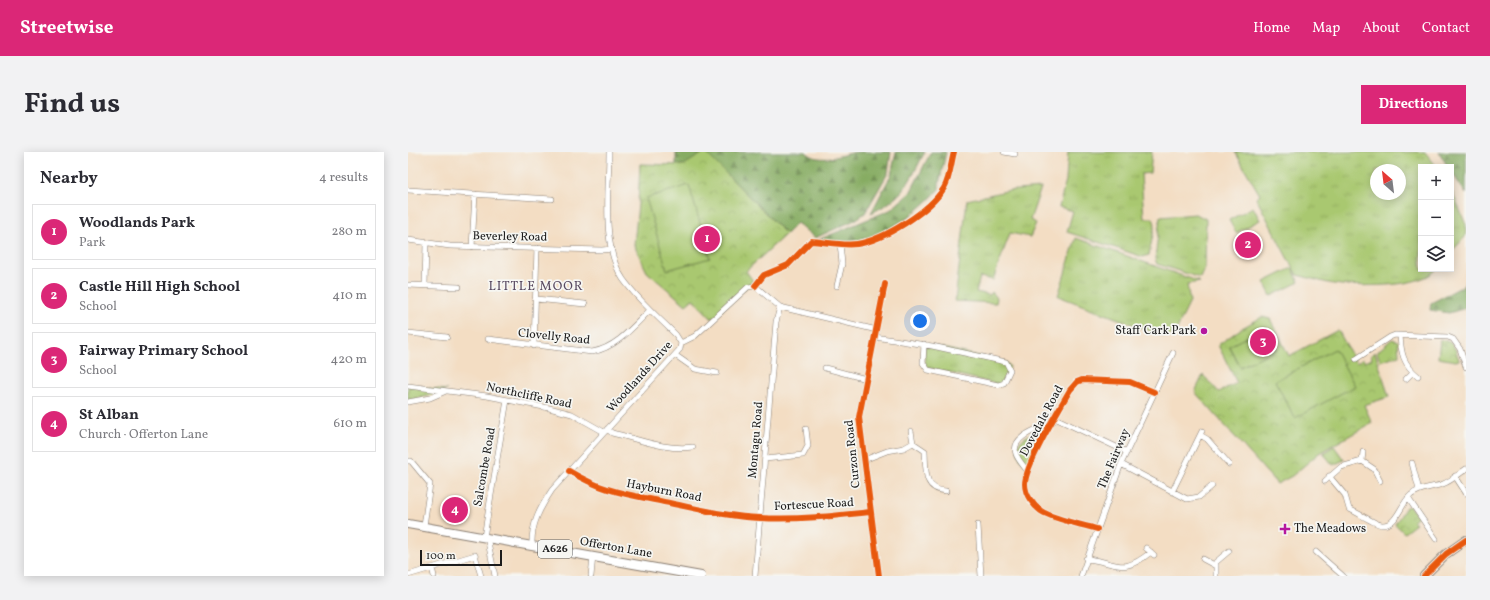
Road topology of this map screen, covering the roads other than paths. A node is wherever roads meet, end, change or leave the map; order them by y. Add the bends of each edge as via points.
1 (609, 152) edge
2 (954, 152) edge
3 (1004, 152) edge
4 (1015, 154) dead end
5 (408, 190) edge
6 (474, 194) junction
7 (552, 199) dead end
8 (408, 240) edge
9 (426, 243) junction
10 (840, 243) junction
11 (472, 247) junction
12 (537, 248) junction
13 (612, 249) junction
14 (885, 284) dead end
15 (408, 285) edge
16 (425, 285) junction
17 (755, 286) junction
18 (837, 286) dead end
19 (459, 287) dead end
20 (536, 299) junction
21 (585, 304) dead end
22 (780, 307) junction
23 (650, 310) junction
24 (877, 330) junction
25 (408, 333) edge
26 (1400, 335) junction
27 (447, 337) dead end
28 (875, 337) junction
29 (488, 339) dead end
30 (681, 343) junction
31 (924, 344) junction
32 (534, 346) junction
33 (1174, 353) dead end
34 (675, 355) junction
35 (1356, 359) dead end
36 (1466, 367) edge
37 (825, 368) dead end
38 (1413, 372) junction
39 (717, 374) dead end
40 (1418, 376) dead end
41 (866, 379) junction
42 (1406, 379) dead end
43 (408, 386) edge
44 (447, 390) junction
45 (1154, 392) junction
46 (507, 400) junction
47 (408, 402) edge
48 (1054, 420) junction
49 (806, 429) dead end
50 (605, 431) junction
51 (911, 431) dead end
52 (913, 443) junction
53 (693, 447) dead end
54 (1127, 452) junction
55 (1363, 452) dead end
56 (765, 459) junction
57 (864, 460) junction
58 (408, 461) edge
59 (1362, 461) junction
60 (1412, 463) dead end
61 (1121, 464) junction
62 (1229, 464) dead end
63 (1466, 469) edge
64 (569, 471) junction
65 (1028, 472) junction
66 (1329, 476) junction
67 (1455, 476) junction
68 (1325, 481) dead end
69 (1380, 481) dead end
70 (1212, 486) dead end
71 (1419, 490) junction
72 (946, 491) dead end
73 (1172, 492) junction
74 (1466, 493) edge
75 (1408, 498) junction
76 (870, 512) junction
77 (760, 518) junction
78 (408, 524) edge
79 (978, 525) dead end
80 (424, 526) junction
81 (1097, 529) junction
82 (486, 537) junction
83 (1436, 538) dead end
84 (1465, 542) edge
85 (532, 546) junction
86 (1229, 551) dead end
87 (1150, 552) dead end
88 (1316, 552) dead end
89 (594, 556) junction
90 (1086, 559) junction
91 (1203, 559) dead end
92 (1216, 566) junction
93 (432, 568) junction
94 (408, 575) edge
95 (434, 576) edge
96 (481, 576) edge
97 (495, 576) edge
98 (591, 576) edge
99 (701, 576) edge
100 (755, 576) edge
101 (879, 576) edge
102 (981, 576) edge
103 (1081, 576) edge
104 (1216, 576) edge
105 (1343, 576) edge
106 (1424, 576) edge

1 - 13 street via 609,238
2 - 10 street, Woodlands Drive via 944,187 933,201 905,224 882,236 857,244
3 - 4 street
5 - 6 street
6 - 7 street
6 - 11 street
8 - 9 street, Beverley Road
9 - 11 street, Beverley Road
9 - 16 street
10 - 17 street, Woodlands Drive via 811,241 788,265 764,275
10 - 18 street via 842,264
11 - 12 street, Beverley Road
12 - 13 street, Beverley Road
12 - 20 street
13 - 23 street via 622,278
14 - 24 street, Curzon Road
15 - 16 street
16 - 19 street
17 - 22 street
17 - 30 street, Woodlands Drive via 748,288 694,336
20 - 21 street
20 - 32 street
22 - 24 street
22 - 56 street, Montagu Road via 776,322
23 - 30 street
23 - 32 street, Clovelly Road via 620,339 601,351
24 - 28 street, Curzon Road
25 - 27 street
26 - 35 street via 1390,337
26 - 36 street via 1454,339
26 - 38 street via 1405,364
28 - 31 street
28 - 41 street, Curzon Road
29 - 32 street, Clovelly Road
30 - 34 street, Woodlands Drive
31 - 31 street via 1006,362 1010,370 1004,383 998,385 928,370 923,363
33 - 45 street, The Fairway
34 - 39 street via 695,370
34 - 50 street, Woodlands Drive
37 - 41 street
38 - 40 street
38 - 42 street
41 - 57 street, Curzon Road via 859,417
43 - 44 street, Northcliffe Road
44 - 46 street, Northcliffe Road
44 - 47 street via 430,398
45 - 48 street, Dovedale Road via 1130,382 1082,380 1073,386
45 - 54 street, The Fairway
46 - 50 street, Northcliffe Road via 572,414
46 - 82 street, Salcombe Road
48 - 54 street
48 - 65 street, Dovedale Road
48 - 65 street, Dovedale Road via 1016,443 1016,455
49 - 56 street via 808,446 803,455
50 - 53 street, Northcliffe Road via 670,447
50 - 64 street, Woodlands Drive
51 - 52 street
52 - 57 street
52 - 72 street via 925,451 927,481 936,489
54 - 61 street, The Fairway
55 - 59 street
56 - 77 street, Montagu Road
57 - 76 street, Curzon Road
58 - 80 street via 411,461 430,484
59 - 66 street via 1341,467
59 - 69 street via 1374,469
60 - 71 street
61 - 73 street
61 - 81 street, The Fairway
62 - 73 street via 1201,433
63 - 67 street
64 - 77 street, Hayburn Road via 587,482 614,492 708,511
64 - 85 street, Woodlands Drive via 540,509 532,533
65 - 81 street, Dovedale Road via 1025,490 1036,507 1047,514
66 - 68 street
66 - 75 street via 1345,494 1349,509 1366,516 1375,524 1387,525
67 - 71 street via 1444,484
67 - 74 street
70 - 73 street via 1207,493 1190,499
71 - 75 street
75 - 83 street
76 - 77 street, Fortescue Road via 825,517
76 - 101 street, Curzon Road
77 - 100 street, Montagu Road
78 - 80 main road, Offerton Lane / A626
79 - 102 street
80 - 82 main road, Offerton Lane / A626
81 - 90 street, The Fairway
82 - 85 main road, Offerton Lane / A626
82 - 97 street
84 - 106 main road via 1446,554
85 - 89 main road, Offerton Lane / A626
86 - 92 street via 1218,559
87 - 90 street via 1140,564 1127,571
88 - 105 street
89 - 98 street
89 - 99 main road, Offerton Lane / A626
90 - 103 street, The Fairway
91 - 92 street
92 - 104 street
93 - 94 street
93 - 95 street
93 - 96 street via 475,555

